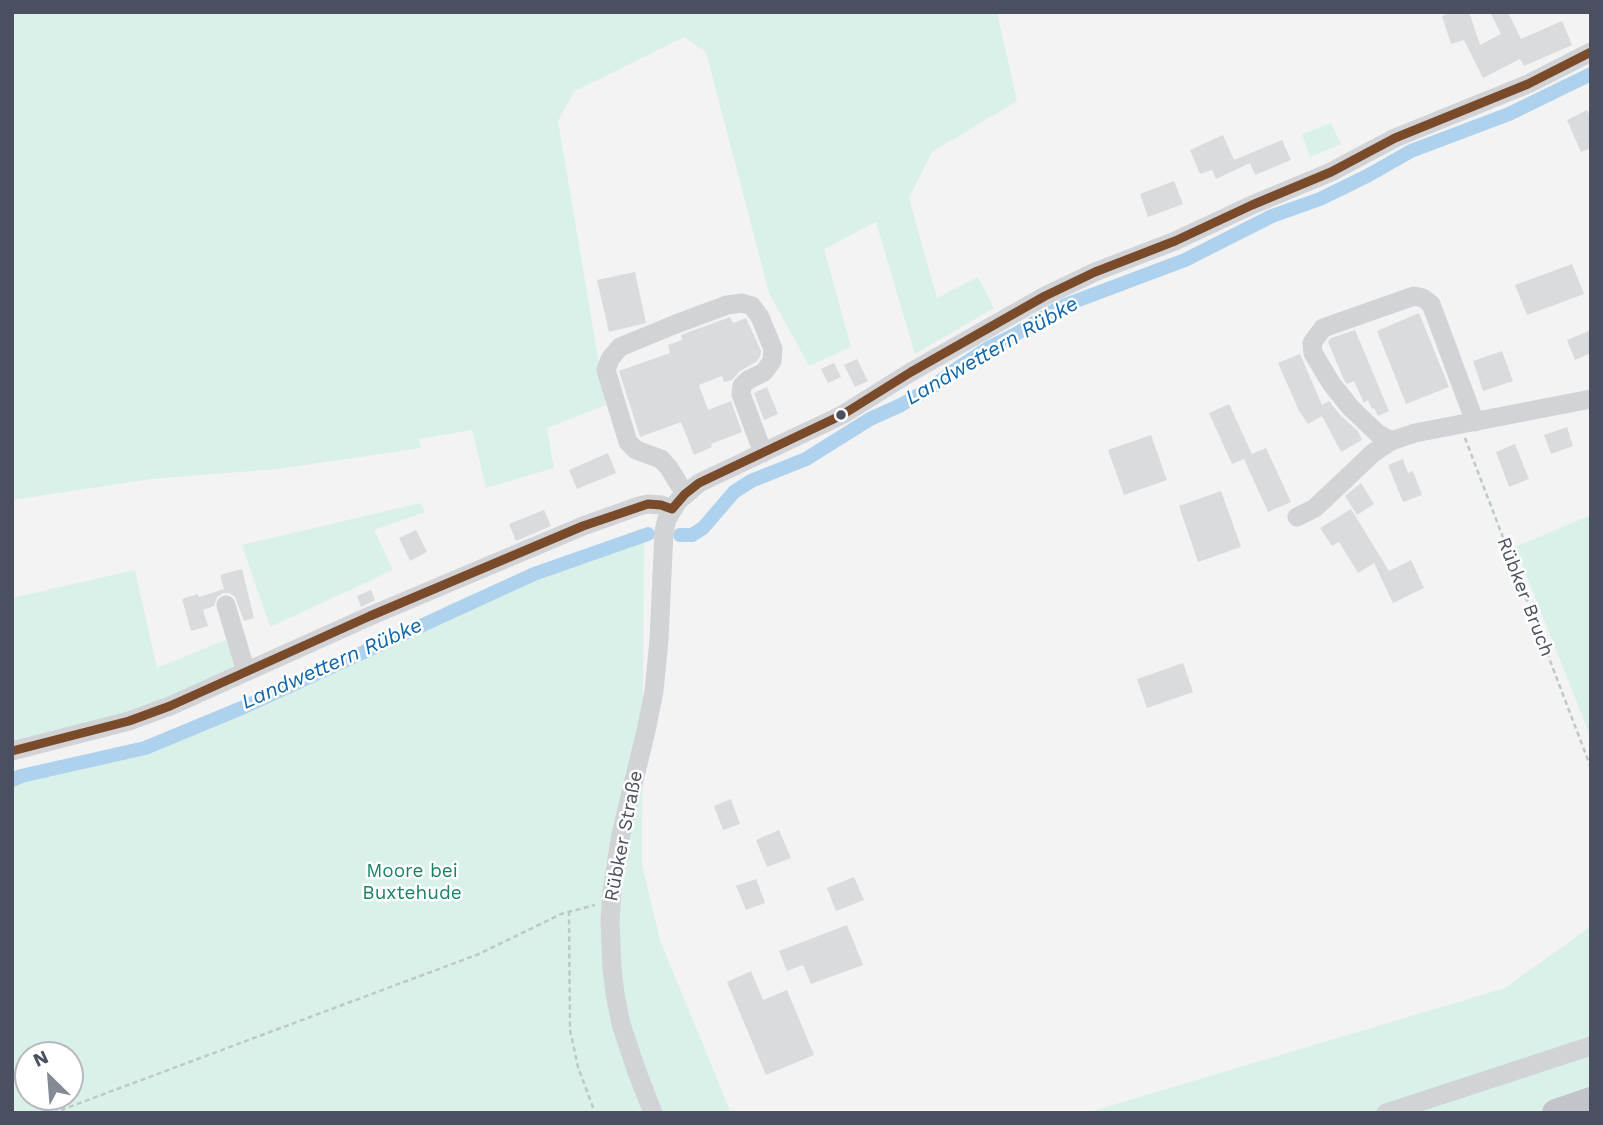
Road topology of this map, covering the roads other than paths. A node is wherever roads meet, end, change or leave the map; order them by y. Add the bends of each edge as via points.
1 (1591, 52) edge
2 (1591, 400) edge
3 (1468, 423) junction
4 (1391, 441) junction
5 (764, 453) junction
6 (685, 494) junction
7 (672, 509) junction
8 (1297, 517) dead end
9 (226, 605) dead end
10 (246, 672) junction
11 (12, 751) edge
12 (1591, 1046) edge
13 (1591, 1101) edge
14 (653, 1113) edge
15 (1387, 1113) edge
16 (1556, 1113) edge

1 - 5 street via 1528,84 1395,138 1331,172 1045,296 842,415
2 - 3 street
3 - 4 street
3 - 4 street via 1431,304 1414,296 1323,328 1312,343 1313,353 1350,407
4 - 8 street via 1315,508
5 - 6 street
5 - 6 street via 741,394 742,386 764,372 772,360 773,349 752,306 727,305 620,347 606,370 628,442 635,450 661,459
6 - 7 street
7 - 10 street via 648,504 583,526
7 - 14 street, Rübker Straße via 664,531 654,691 621,834 611,904 610,946 621,1024
9 - 10 street
10 - 11 street via 129,721
12 - 15 street
13 - 16 highway

